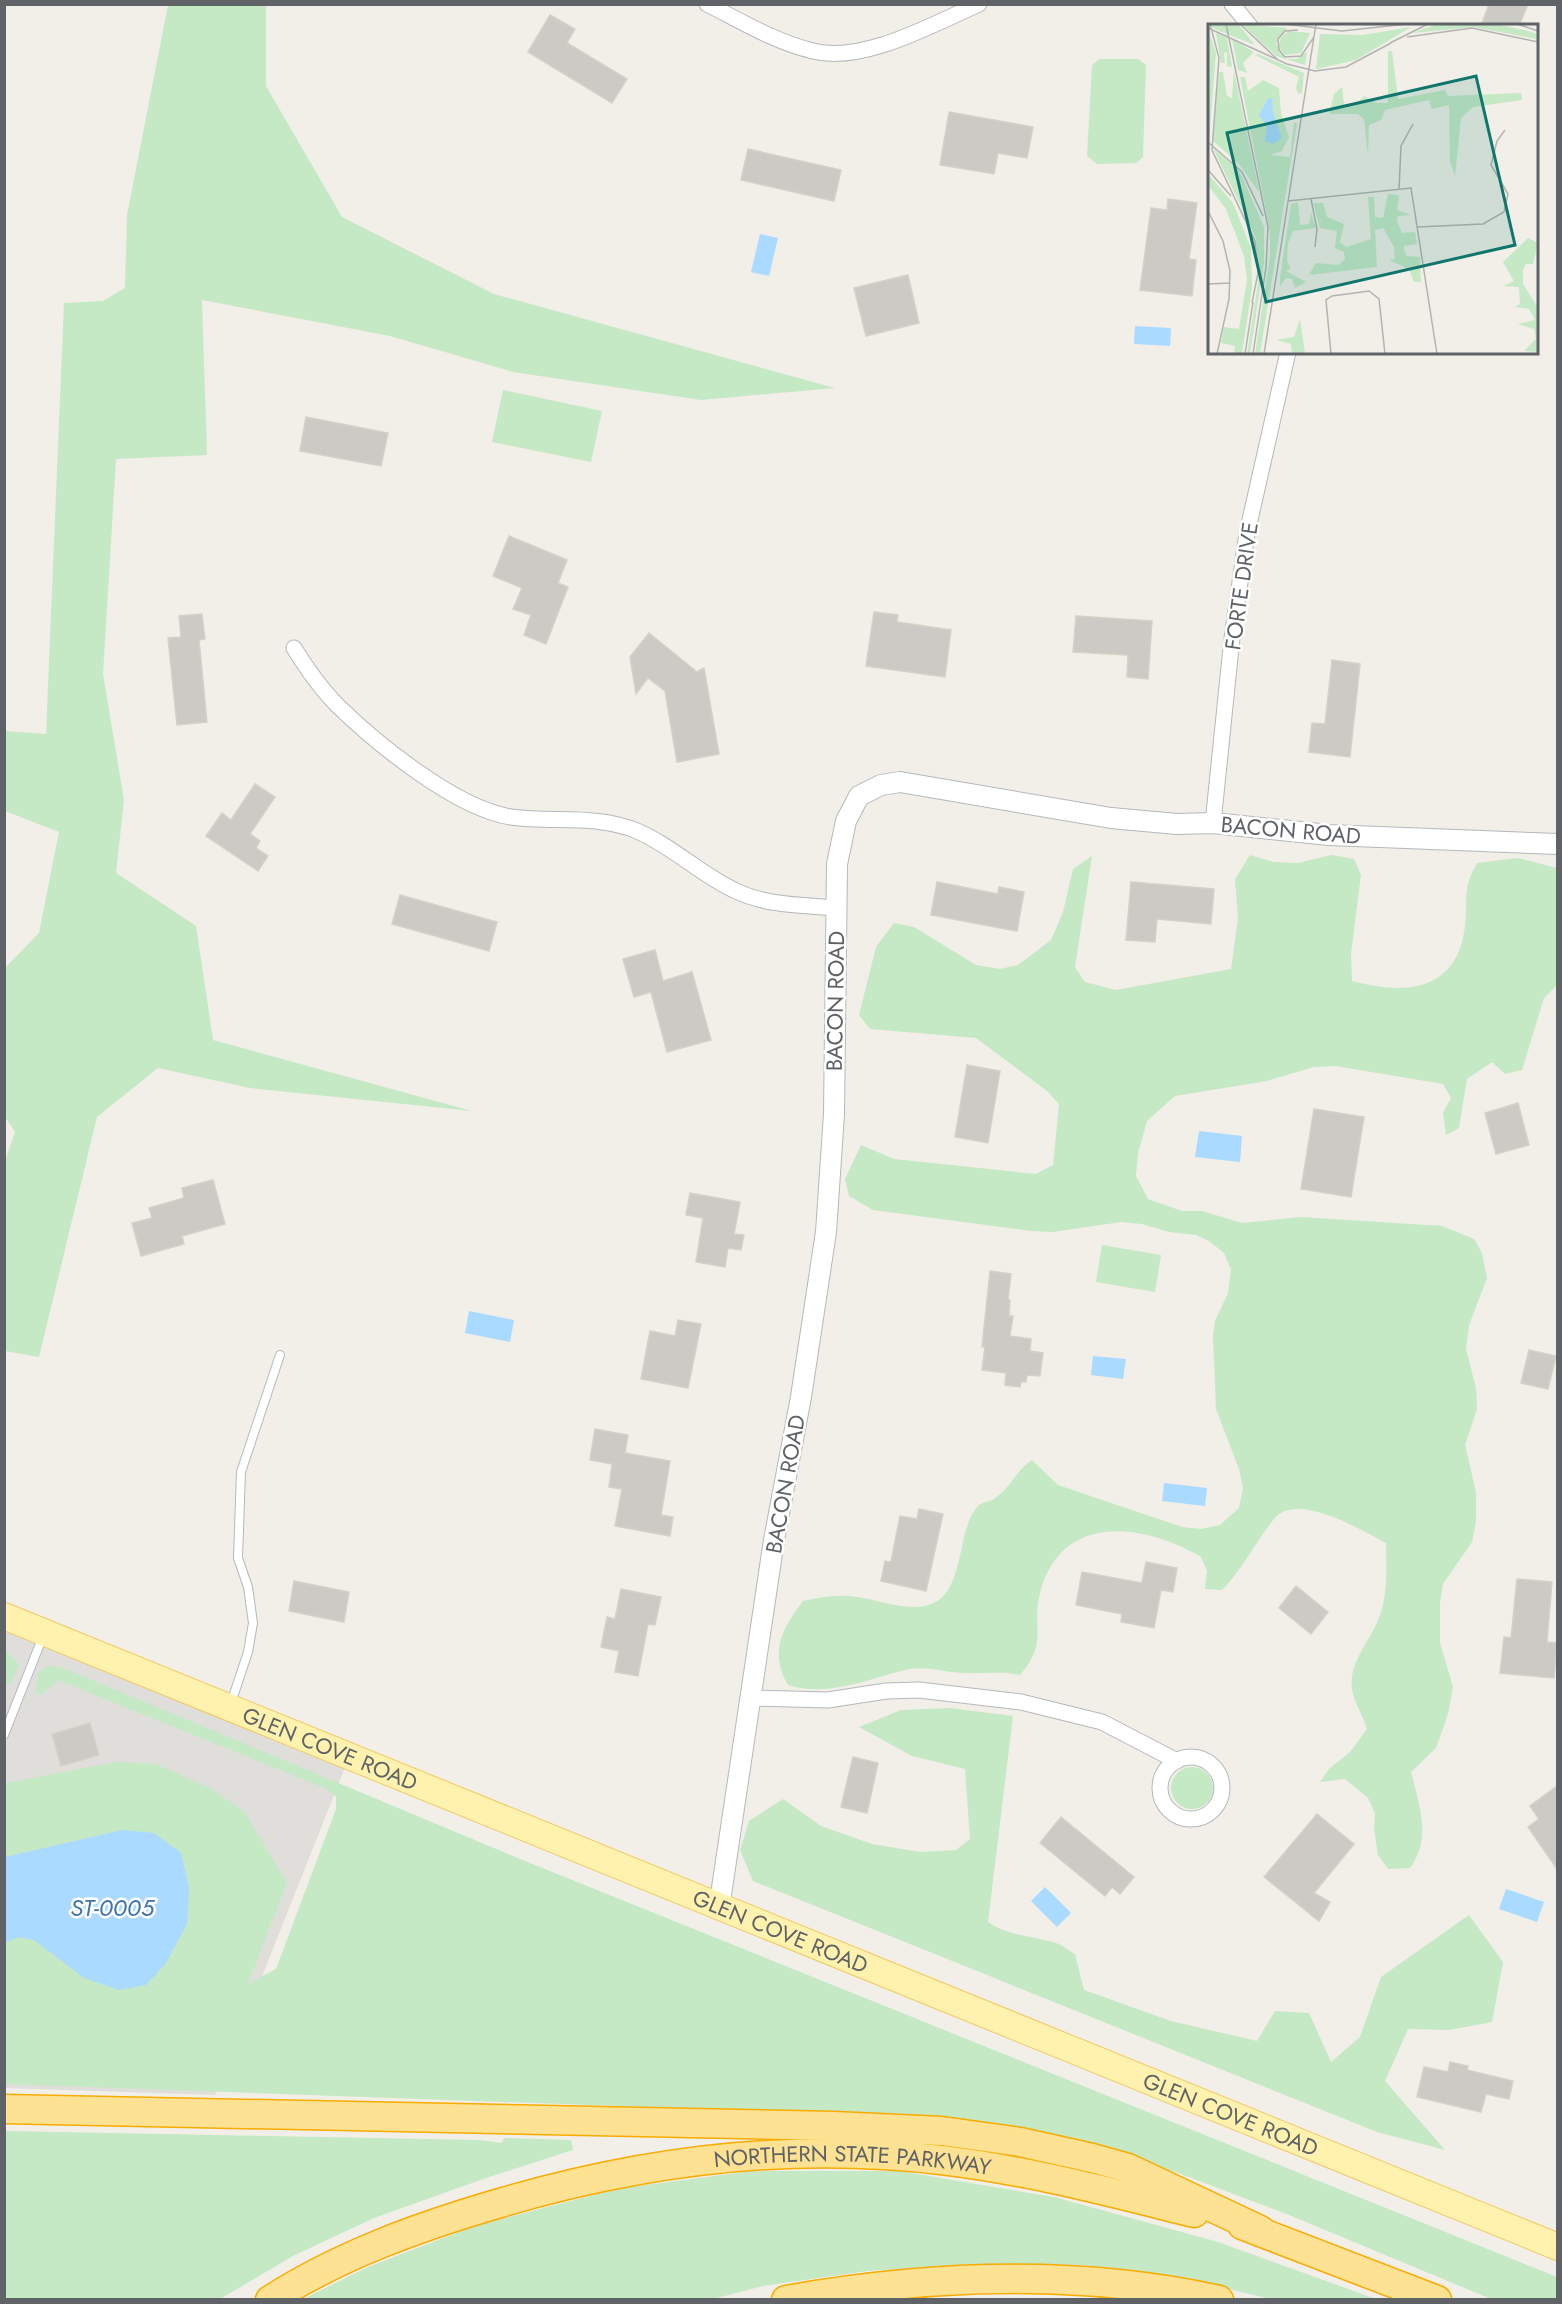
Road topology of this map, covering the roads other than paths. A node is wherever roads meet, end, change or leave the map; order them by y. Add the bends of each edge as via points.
1 (707, 4) edge
2 (979, 4) edge
3 (1232, 4) edge
4 (1248, 24) edge
5 (1288, 354) edge
6 (294, 648) dead end
7 (1213, 823) junction
8 (1557, 844) edge
9 (836, 908) junction
10 (280, 1355) dead end
11 (4, 1616) edge
12 (45, 1632) junction
13 (749, 1698) junction
14 (230, 1707) junction
15 (4, 1735) edge
16 (1177, 1761) junction
17 (719, 1908) junction
18 (4, 2109) edge
19 (1260, 2230) junction
20 (1557, 2247) edge
21 (270, 2300) edge
22 (786, 2300) edge
23 (1219, 2300) edge
24 (1437, 2300) edge

1 - 2 street via 783,42 836,54 861,51
3 - 4 street
5 - 7 street, FORTE DRIVE via 1247,533
6 - 9 street via 338,706 432,781 466,802 509,817 590,819 636,831 734,890 773,903
7 - 8 street, BACON ROAD via 1329,835
7 - 9 street, BACON ROAD via 1112,818 915,783 881,784 859,796 846,821 837,864
9 - 13 street, BACON ROAD via 834,1114 826,1232
10 - 14 lane via 241,1472 238,1558 248,1587 253,1623
11 - 12 main road, GLEN COVE ROAD
12 - 14 main road, GLEN COVE ROAD
12 - 15 lane
13 - 16 street via 828,1700 920,1690 1021,1702 1102,1722
13 - 17 street, BACON ROAD
14 - 17 main road, GLEN COVE ROAD
16 - 16 street via 1161,1782 1167,1807 1183,1818 1210,1813 1220,1799 1218,1773 1212,1765 1195,1757
17 - 20 main road, GLEN COVE ROAD
18 - 19 highway via 942,2131 1020,2142 1128,2168
19 - 21 highway, NORTHERN STATE PARKWAY via 1048,2177 974,2164 865,2155 748,2156 686,2162 545,2189 364,2252
19 - 24 highway, NORTHERN STATE PARKWAY
22 - 23 highway via 869,2287 1002,2278 1123,2285

